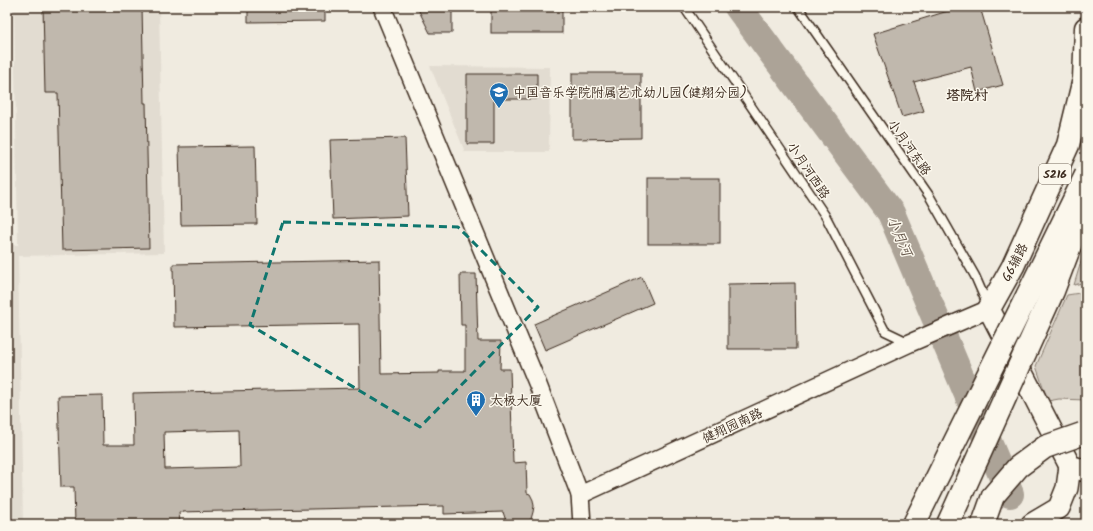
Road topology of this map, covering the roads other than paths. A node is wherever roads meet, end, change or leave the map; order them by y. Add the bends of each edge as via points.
1 (382, 7) edge
2 (684, 7) edge
3 (798, 7) edge
4 (1086, 28) edge
5 (1086, 175) edge
6 (1086, 199) edge
7 (989, 309) junction
8 (910, 343) junction
9 (1082, 434) dead end
10 (1078, 469) edge
11 (580, 495) junction
12 (582, 524) edge
13 (914, 524) edge
14 (948, 524) edge
15 (983, 524) edge
16 (1032, 524) edge

1 - 11 street via 538,385
2 - 8 lane, 小月河西路 via 826,217 885,331
3 - 7 lane, 小月河东路 via 930,197 975,276
4 - 7 main road, G6辅路 / S216 via 1084,79 1068,145 1013,266
5 - 13 main road, bridge
6 - 14 main road, bridge via 1082,217 1053,291
7 - 8 street, 健翔园南路
7 - 10 street
8 - 11 street, 健翔园南路
9 - 15 main road, bridge via 1045,447 1018,467 993,496
10 - 16 street via 1059,508
11 - 12 street

